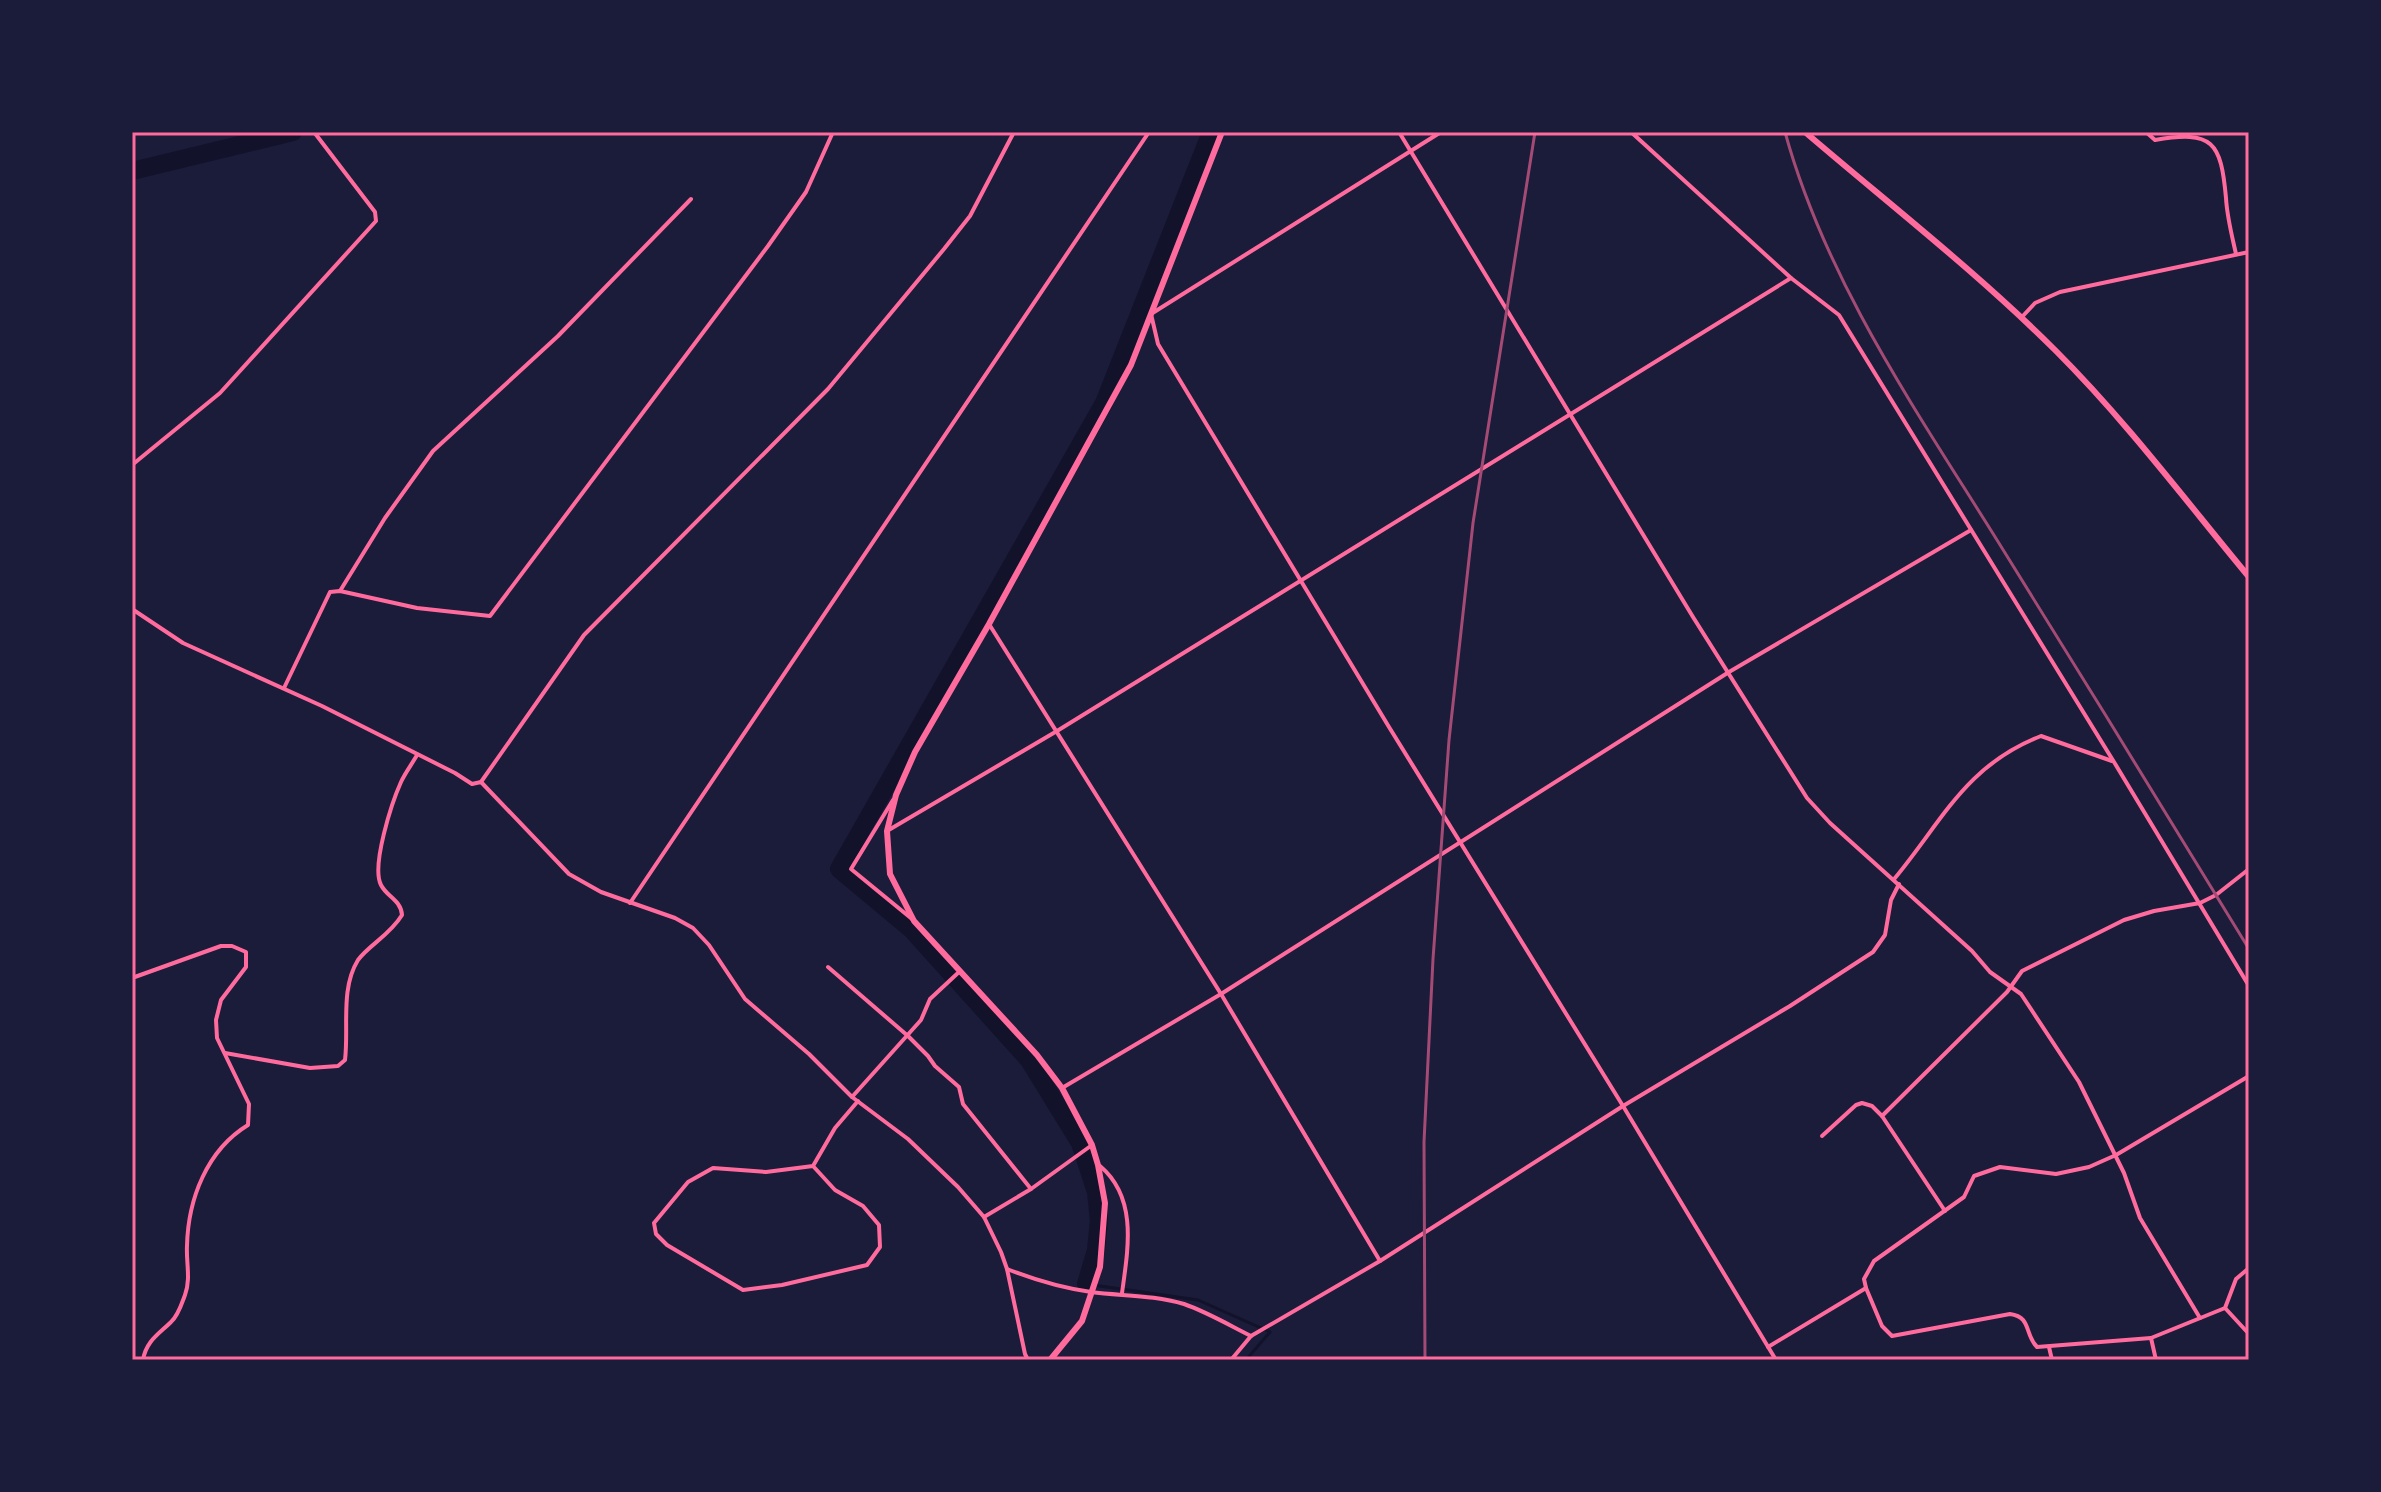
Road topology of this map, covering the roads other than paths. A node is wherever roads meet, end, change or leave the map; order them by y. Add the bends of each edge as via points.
1 (314, 132) edge
2 (833, 132) edge
3 (1014, 132) edge
4 (1149, 132) edge
5 (1222, 132) edge
6 (1399, 132) edge
7 (1441, 132) edge
8 (1631, 132) edge
9 (1805, 132) edge
10 (2146, 132) edge
11 (1410, 151) junction
12 (691, 199) dead end
13 (2249, 252) edge
14 (2236, 254) junction
15 (1791, 278) junction
16 (1151, 314) junction
17 (2021, 318) junction
18 (1572, 413) junction
19 (132, 465) edge
20 (1971, 530) junction
21 (2249, 577) edge
22 (1300, 580) junction
23 (340, 591) junction
24 (132, 609) edge
25 (989, 624) junction
26 (1729, 672) junction
27 (284, 688) junction
28 (1057, 731) junction
29 (417, 755) junction
30 (2114, 762) junction
31 (481, 782) junction
32 (896, 795) junction
33 (887, 831) junction
34 (1460, 844) junction
35 (2249, 869) edge
36 (1894, 879) junction
37 (1899, 884) junction
38 (2200, 903) junction
39 (629, 904) junction
40 (914, 921) junction
41 (828, 967) dead end
42 (960, 972) junction
43 (132, 978) edge
44 (2009, 986) junction
45 (2249, 986) edge
46 (1221, 994) junction
47 (908, 1036) junction
48 (225, 1053) junction
49 (2249, 1076) edge
50 (1062, 1088) junction
51 (852, 1097) junction
52 (858, 1101) junction
53 (1623, 1106) junction
54 (1882, 1116) junction
55 (1822, 1136) dead end
56 (1092, 1145) junction
57 (2116, 1155) junction
58 (1098, 1165) junction
59 (813, 1166) junction
60 (1031, 1189) junction
61 (1945, 1211) junction
62 (984, 1217) junction
63 (1380, 1261) junction
64 (2249, 1268) edge
65 (1007, 1269) junction
66 (1866, 1288) junction
67 (1093, 1292) junction
68 (1122, 1293) junction
69 (2225, 1308) junction
70 (2200, 1318) junction
71 (2249, 1334) edge
72 (1251, 1336) junction
73 (2151, 1338) junction
74 (1768, 1347) junction
75 (2049, 1347) junction
76 (143, 1360) edge
77 (1028, 1360) edge
78 (1050, 1360) edge
79 (1231, 1360) edge
80 (1776, 1360) edge
81 (2052, 1360) edge
82 (2156, 1360) edge

1 - 19 street via 375,212 376,221 220,393
2 - 23 street via 806,192 768,246 490,616 417,608
3 - 31 street via 970,216 944,249 828,389 584,635
4 - 39 street
5 - 16 street
6 - 11 street
7 - 11 street
8 - 15 street
9 - 17 street
10 - 14 street via 2155,140 2196,137 2210,142 2226,179
11 - 16 street
11 - 18 street
12 - 23 street via 558,336 433,451
13 - 14 street
14 - 17 street via 2060,292 2035,303
15 - 18 street
15 - 20 street via 1839,315
16 - 22 street via 1158,344
16 - 25 street via 1131,365
17 - 21 street via 2112,413
18 - 22 street
18 - 26 street
20 - 26 street
20 - 30 street
22 - 28 street
22 - 34 street
23 - 27 street via 330,592
24 - 27 street via 183,643
25 - 28 street
25 - 32 street
26 - 34 street
26 - 36 street via 1807,798
27 - 29 street
28 - 33 street
28 - 46 street
29 - 31 street via 472,784
29 - 48 street via 401,782 378,865 381,886 402,915 350,975 345,1060 338,1066 310,1068
30 - 36 street via 2041,736 2022,743 1969,781
30 - 38 street
31 - 39 street via 569,874
32 - 33 street
32 - 40 street via 851,869
33 - 40 street via 890,874
34 - 46 street
34 - 53 street
35 - 38 street
36 - 37 street
37 - 44 street
37 - 53 street via 1885,935 1873,952
38 - 44 street via 2124,920 2022,971
38 - 45 street
39 - 51 street via 693,928 745,999
40 - 42 street
41 - 47 street
42 - 47 street via 930,999
42 - 50 street
43 - 48 street via 221,946 246,952 246,967 221,1000 216,1020
44 - 54 street
44 - 57 street via 2021,994 2079,1082
46 - 50 street
46 - 63 street
47 - 51 street
47 - 60 street via 959,1087 963,1104
48 - 76 street via 249,1104 248,1125 209,1164 190,1207 187,1291 174,1321 155,1334
49 - 57 street
50 - 56 street
51 - 52 street
52 - 59 street
52 - 62 street via 908,1139
53 - 63 street
53 - 74 street
54 - 55 street via 1862,1103
54 - 61 street
56 - 58 street
56 - 60 street
57 - 61 street via 2056,1174 1987,1169 1974,1176 1964,1197
57 - 70 street via 2140,1218
58 - 67 street via 1105,1228
58 - 68 street via 1123,1194 1129,1247
59 - 59 street via 879,1225 880,1247 867,1265 743,1290 656,1234 654,1223 672,1200 688,1182 713,1168 766,1172
60 - 62 street
61 - 66 street via 1874,1261 1864,1279
62 - 65 street
63 - 72 street
64 - 69 street via 2236,1279
65 - 67 street
65 - 77 street
66 - 74 street
66 - 75 street via 1882,1326 1892,1336 2010,1314 2027,1321 2032,1344
67 - 68 street
67 - 78 street via 1082,1321
68 - 72 street via 1182,1304
69 - 70 street
69 - 71 street
70 - 73 street
72 - 79 street
73 - 75 street
73 - 82 street
74 - 80 street
75 - 81 street

